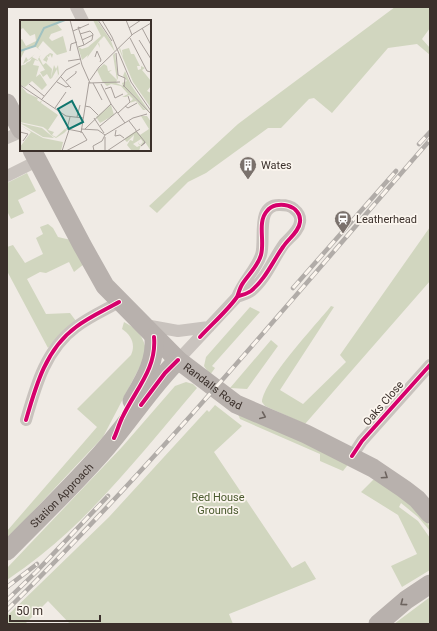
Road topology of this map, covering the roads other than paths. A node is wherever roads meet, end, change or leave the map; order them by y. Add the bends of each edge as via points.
1 (76, 7) edge
2 (82, 20) edge
3 (7, 103) edge
4 (20, 129) edge
5 (20, 132) edge
6 (7, 138) edge
7 (35, 156) edge
8 (7, 176) edge
9 (237, 297) junction
10 (119, 302) junction
11 (140, 323) junction
12 (209, 327) junction
13 (154, 337) junction
14 (178, 360) junction
15 (430, 365) edge
16 (26, 420) dead end
17 (114, 438) junction
18 (352, 456) junction
19 (430, 514) edge
20 (7, 551) edge
21 (430, 584) edge
22 (378, 624) edge

1 - 2 street
3 - 4 main road
5 - 6 street
7 - 8 street
7 - 10 main road, Randalls Road via 96,271
9 - 9 street via 241,285 261,255 264,242 262,220 266,212 271,206 278,204 294,209 300,216 297,230 285,243 264,277 250,292
9 - 12 street
10 - 11 main road, Randalls Road
10 - 16 street via 76,327 59,343 38,380
11 - 12 street via 171,331
11 - 13 main road, Randalls Road
12 - 14 street
13 - 14 main road, Randalls Road
13 - 17 main road, Station Approach via 150,369 122,418
14 - 17 main road, Station Approach
14 -> 18 main road, Randalls Road via 236,404
15 - 18 street, Oaks Close via 362,441
17 - 20 main road, Station Approach
18 -> 19 main road, Randalls Road via 404,489
21 -> 22 main road

